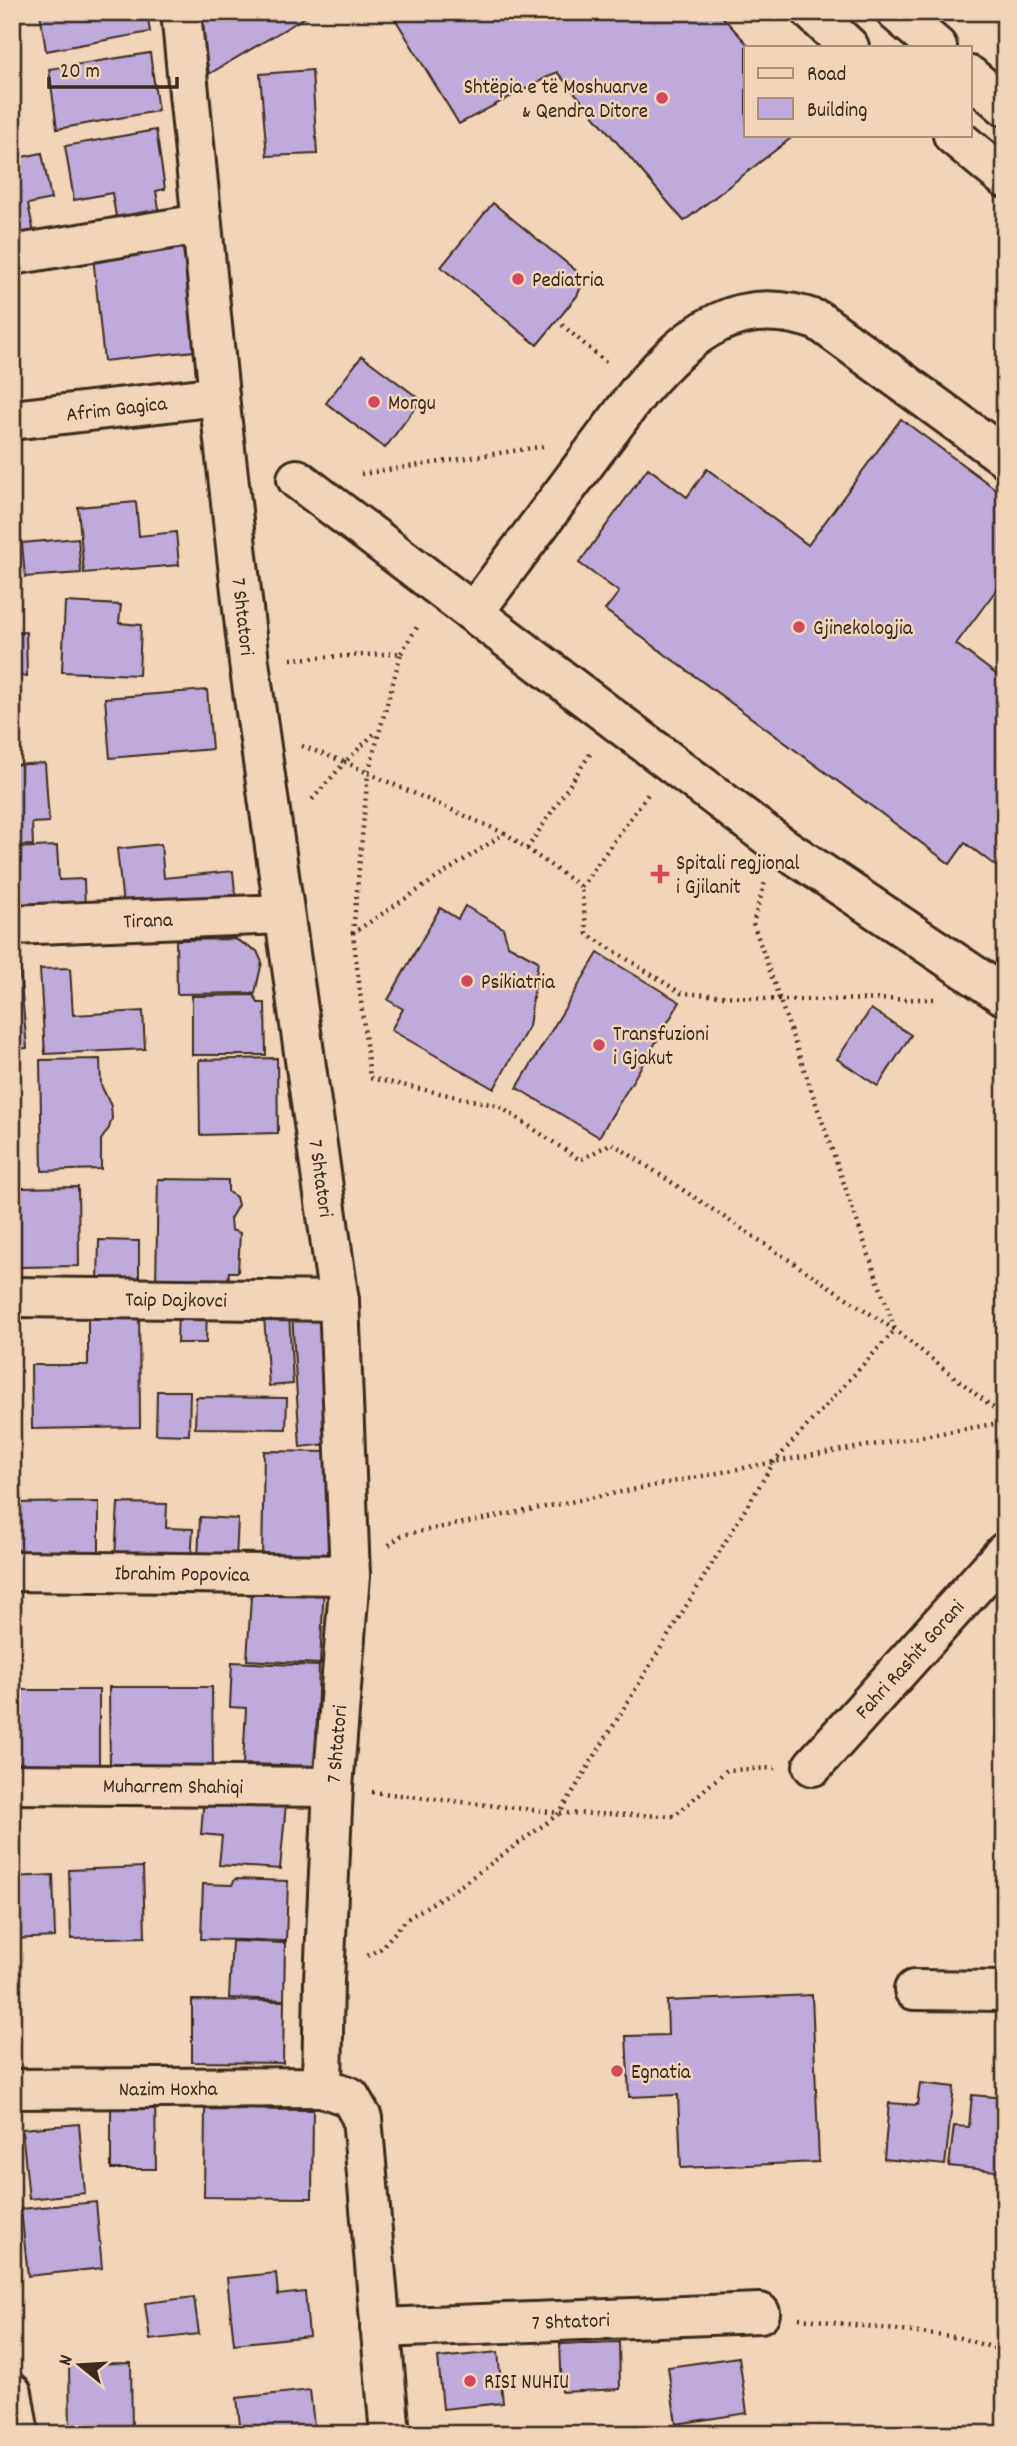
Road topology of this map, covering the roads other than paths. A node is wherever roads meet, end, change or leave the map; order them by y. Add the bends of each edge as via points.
1 (181, 12) edge
2 (812, 12) edge
3 (896, 12) edge
4 (848, 46) edge
5 (936, 46) edge
6 (972, 78) edge
7 (1005, 106) edge
8 (954, 136) edge
9 (1005, 178) edge
10 (201, 224) junction
11 (12, 255) edge
12 (219, 396) junction
13 (12, 420) edge
14 (1005, 457) edge
15 (297, 479) road end
16 (474, 612) junction
17 (284, 914) junction
18 (12, 925) edge
19 (1005, 996) edge
20 (12, 1297) edge
21 (339, 1301) junction
22 (1005, 1552) edge
23 (12, 1571) edge
24 (350, 1575) junction
25 (813, 1766) road end
26 (12, 1784) edge
27 (333, 1787) junction
28 (914, 1990) dead end
29 (1005, 1991) edge
30 (322, 2087) junction
31 (12, 2089) edge
32 (760, 2313) road end
33 (380, 2328) junction
34 (12, 2393) edge
35 (19, 2434) edge
36 (390, 2434) edge

1 - 10 street, 7 Shtatori
2 - 4 street
3 - 5 street
6 - 7 street
8 - 9 street
10 - 11 street
10 - 12 street, 7 Shtatori
12 - 13 street, Afrim Gagica
12 - 17 street, 7 Shtatori
14 - 16 street via 819,321 795,312 728,317 662,364
15 - 16 street
16 - 19 street via 777,843
17 - 18 street, Tirana
17 - 21 street, 7 Shtatori
20 - 21 street, Taip Dajkovci
21 - 24 street, 7 Shtatori
22 - 25 street, Fahri Rashit Gorani
23 - 24 street, Ibrahim Popovica
24 - 27 street, 7 Shtatori
26 - 27 street, Muharrem Shahiqi
27 - 30 street, 7 Shtatori
28 - 29 street
30 - 31 street, Nazim Hoxha
30 - 33 street via 350,2097 362,2118
32 - 33 street, 7 Shtatori
33 - 36 street
34 - 35 street

